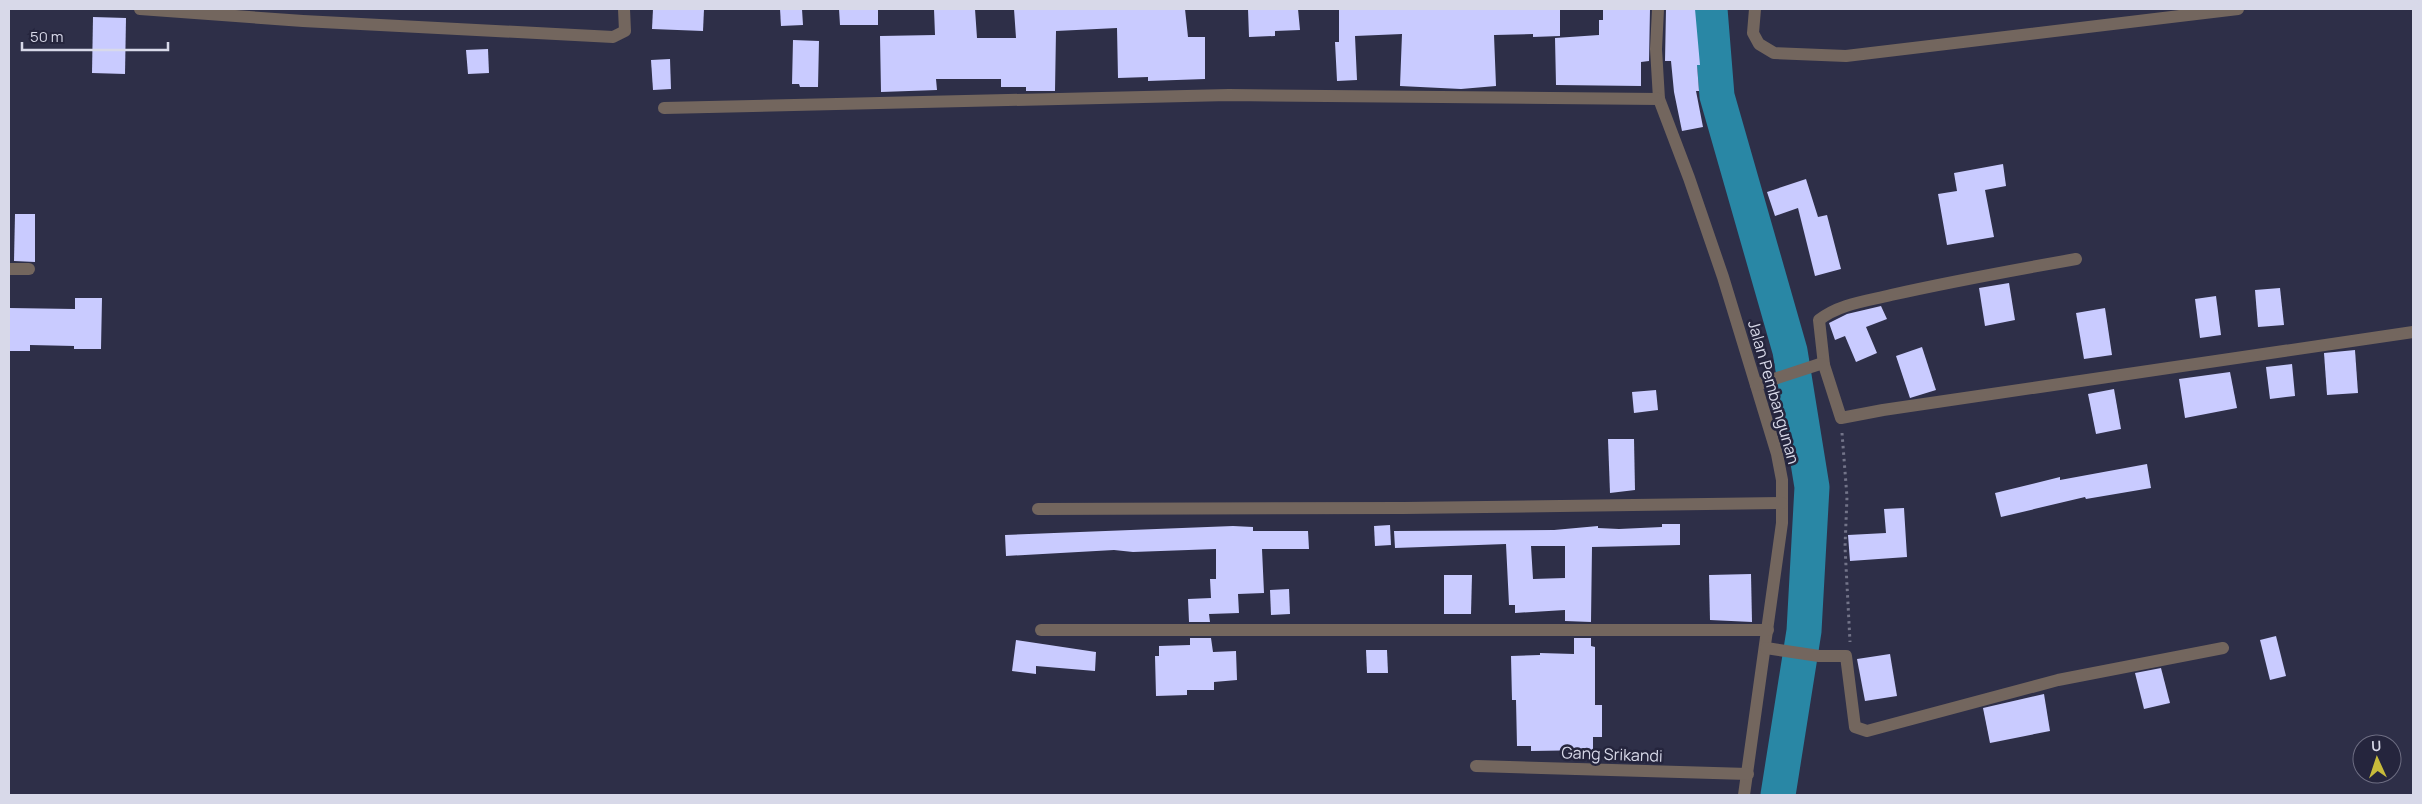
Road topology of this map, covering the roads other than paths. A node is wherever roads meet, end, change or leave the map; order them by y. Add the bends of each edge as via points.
1 (140, 9) edge
2 (624, 9) edge
3 (1658, 9) edge
4 (1755, 9) edge
5 (2238, 9) edge
6 (1659, 99) junction
7 (664, 108) dead end
8 (2076, 259) dead end
9 (9, 269) edge
10 (29, 269) dead end
11 (2413, 332) edge
12 (1824, 366) junction
13 (1756, 385) junction
14 (1782, 503) junction
15 (1038, 509) dead end
16 (1041, 630) dead end
17 (1768, 630) junction
18 (1767, 648) junction
19 (2223, 648) dead end
20 (1476, 766) dead end
21 (1748, 774) junction
22 (1744, 795) edge

1 - 2 street via 304,22 613,37 625,31
3 - 6 street, Jalan Pembangunan
4 - 5 street via 1753,33 1759,44 1774,53 1846,56
6 - 7 street via 1229,96
6 - 13 street, Jalan Pembangunan via 1695,196
8 - 12 street via 1956,280 1827,313 1819,320
9 - 10 street
11 - 12 street via 1841,418
12 - 13 street via 1820,364
13 - 14 street, Jalan Pembangunan via 1777,454
14 - 15 street
14 - 17 street, Jalan Pembangunan
16 - 17 street
17 - 18 street, Jalan Pembangunan
18 - 19 street via 1819,656 1846,656 1855,728 1867,731 2058,680
18 - 21 street, Jalan Pembangunan
20 - 21 street, Gang Srikandi
21 - 22 street, Jalan Pembangunan

